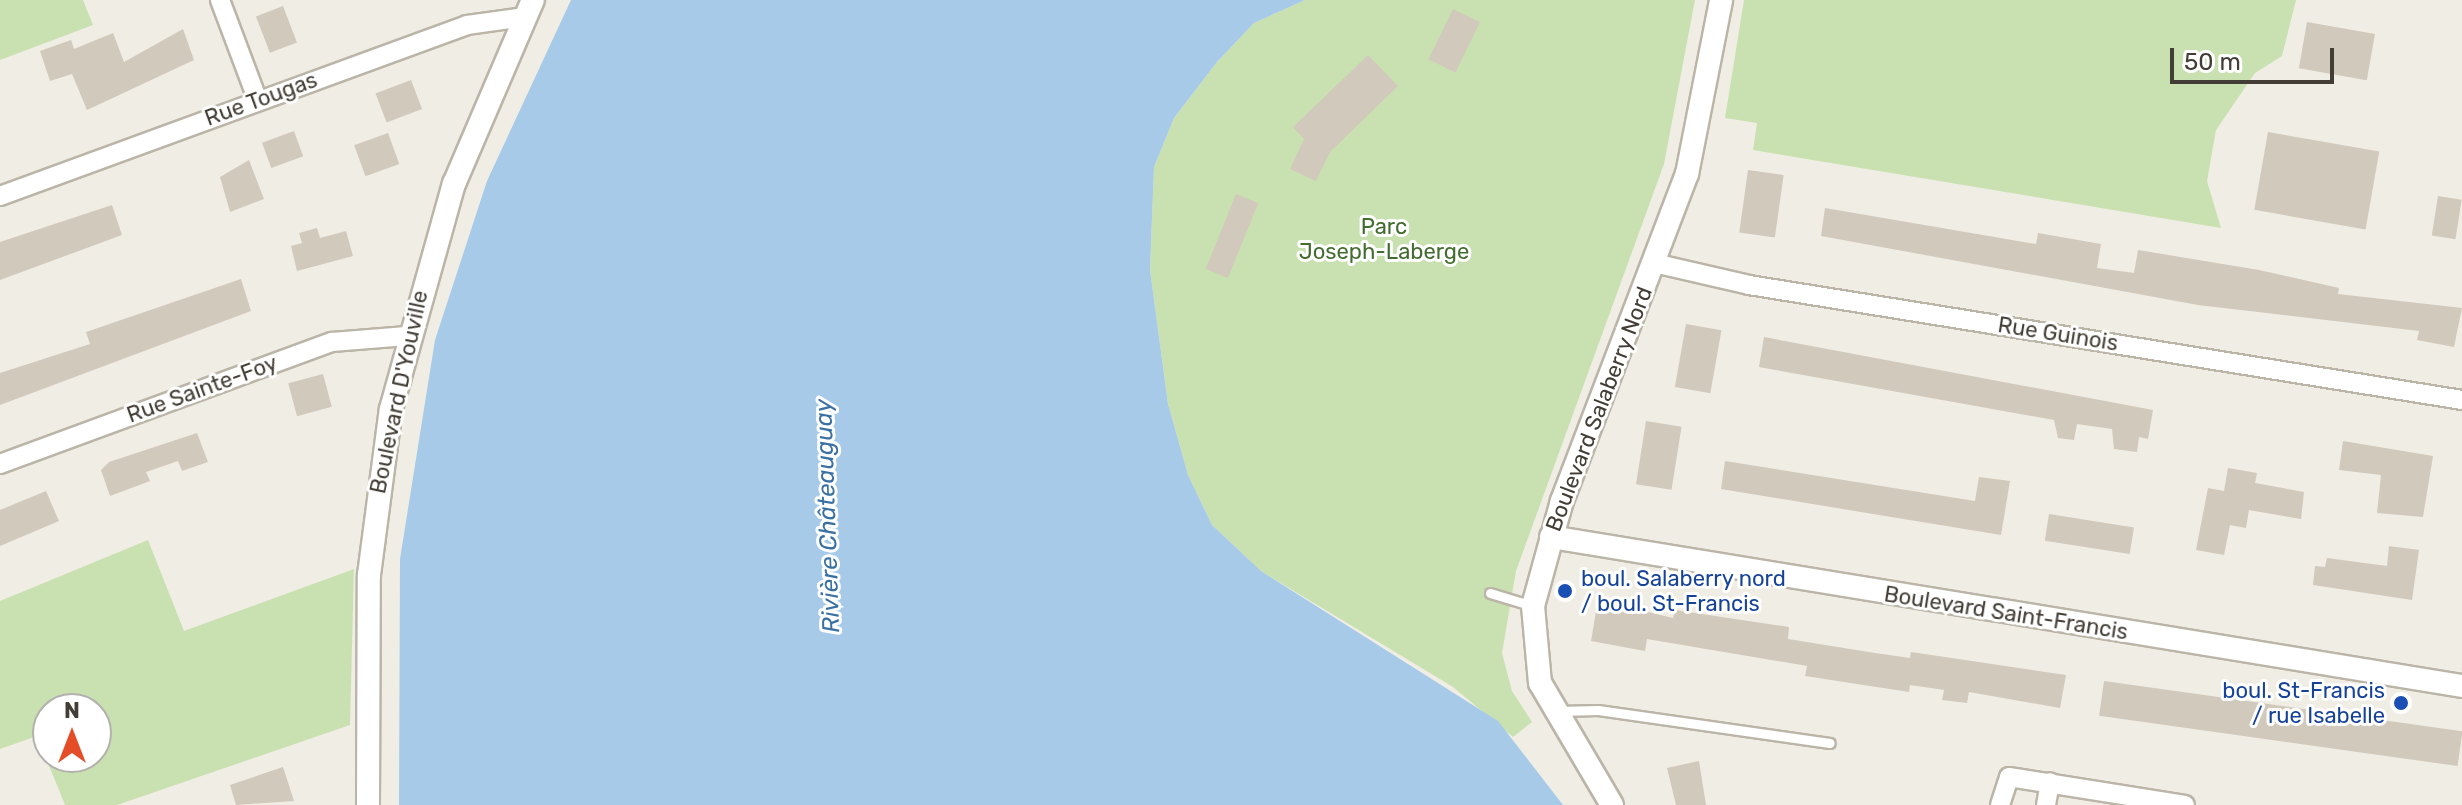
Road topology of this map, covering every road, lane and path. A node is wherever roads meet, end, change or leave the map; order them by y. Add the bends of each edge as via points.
1 (220, 0) edge
2 (1721, 0) edge
3 (529, 8) edge
4 (258, 101) junction
5 (0, 196) edge
6 (1654, 263) junction
7 (407, 336) junction
8 (2462, 400) edge
9 (0, 464) edge
10 (1551, 537) junction
11 (1490, 593) dead end
12 (1533, 606) junction
13 (2462, 682) edge
14 (1554, 711) junction
15 (1830, 743) dead end
16 (2050, 782) junction
17 (368, 805) edge
18 (1612, 805) edge
19 (2000, 805) edge
20 (2046, 805) edge
21 (2185, 805) edge

1 - 4 street
2 - 6 street, Boulevard Salaberry Nord via 1697,143
3 - 4 street, Rue Tougas via 467,25
3 - 7 street, Boulevard D'Youville via 454,184
4 - 5 street, Rue Tougas
6 - 8 street, Rue Guinois via 1749,285
6 - 10 street, Boulevard Salaberry Nord
7 - 9 street, Rue Sainte-Foy via 332,342
7 - 17 street, Boulevard D'Youville via 372,543
10 - 12 street, Boulevard Salaberry Nord
10 - 13 street, Boulevard Saint-Francis
11 - 12 lane
12 - 14 street, Boulevard Salaberry Nord via 1536,669
14 - 15 lane via 1598,710
14 - 18 street, Boulevard Salaberry Nord
16 - 19 street via 2006,777
16 - 20 street
16 - 21 street

